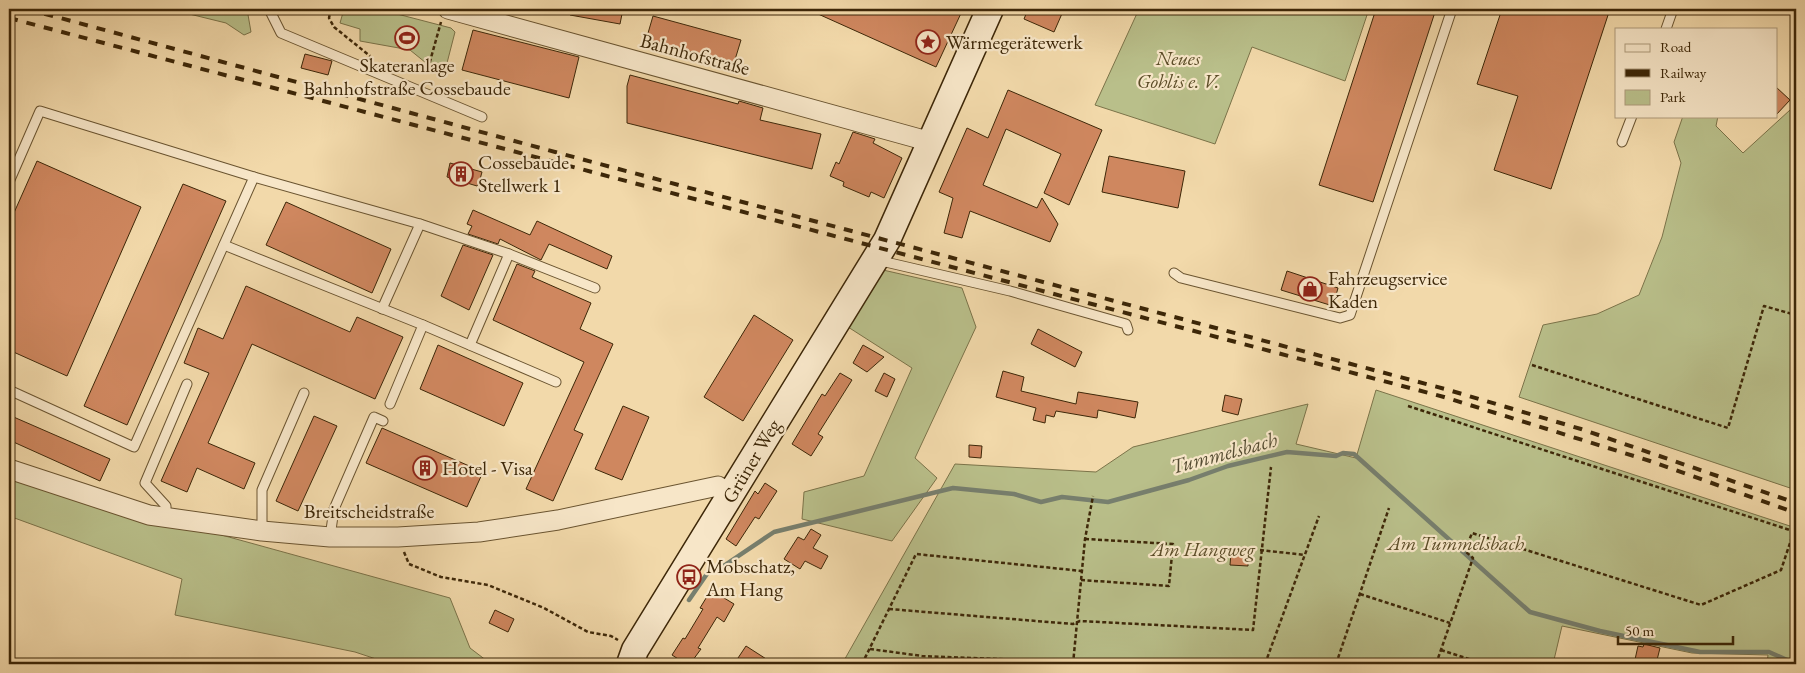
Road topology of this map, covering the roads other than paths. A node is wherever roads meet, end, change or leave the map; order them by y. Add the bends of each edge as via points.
1 (269, 9) edge
2 (990, 9) edge
3 (1452, 9) edge
4 (1673, 9) edge
5 (444, 17) edge
6 (1666, 28) edge
7 (482, 117) dead end
8 (1631, 118) edge
9 (931, 142) junction
10 (1622, 142) dead end
11 (254, 176) junction
12 (9, 182) edge
13 (420, 224) junction
14 (224, 245) junction
15 (509, 254) junction
16 (874, 260) junction
17 (1174, 273) dead end
18 (596, 288) dead end
19 (382, 309) junction
20 (423, 325) junction
21 (1128, 330) dead end
22 (470, 346) junction
23 (556, 382) dead end
24 (187, 384) dead end
25 (9, 390) edge
26 (304, 393) dead end
27 (390, 404) dead end
28 (383, 421) dead end
29 (9, 470) edge
30 (731, 494) junction
31 (166, 518) junction
32 (262, 531) junction
33 (330, 537) junction
34 (633, 657) edge

1 - 7 lane via 281,33
2 - 9 street, Grüner Weg
3 - 17 lane via 1350,315 1340,318 1180,278
4 - 6 lane
5 - 9 street, Bahnhofstraße
8 - 10 lane
9 - 16 street, Grüner Weg
11 - 12 lane via 40,111
11 - 13 lane
11 - 14 lane
13 - 15 lane
13 - 19 lane
14 - 19 lane
14 - 25 lane via 134,447
15 - 18 lane
15 - 22 lane
16 - 21 lane via 1010,292 1126,324
16 - 30 street, Grüner Weg
19 - 20 lane
20 - 22 lane
20 - 27 lane
22 - 23 lane
24 - 31 lane via 145,483 166,506
26 - 32 lane via 262,490
28 - 33 lane via 374,417 334,509
29 - 31 street, Breitscheidstraße
30 - 33 street, Breitscheidstraße via 718,486 558,520 479,532
30 - 34 street, Grüner Weg
31 - 32 street, Breitscheidstraße
32 - 33 street, Breitscheidstraße

